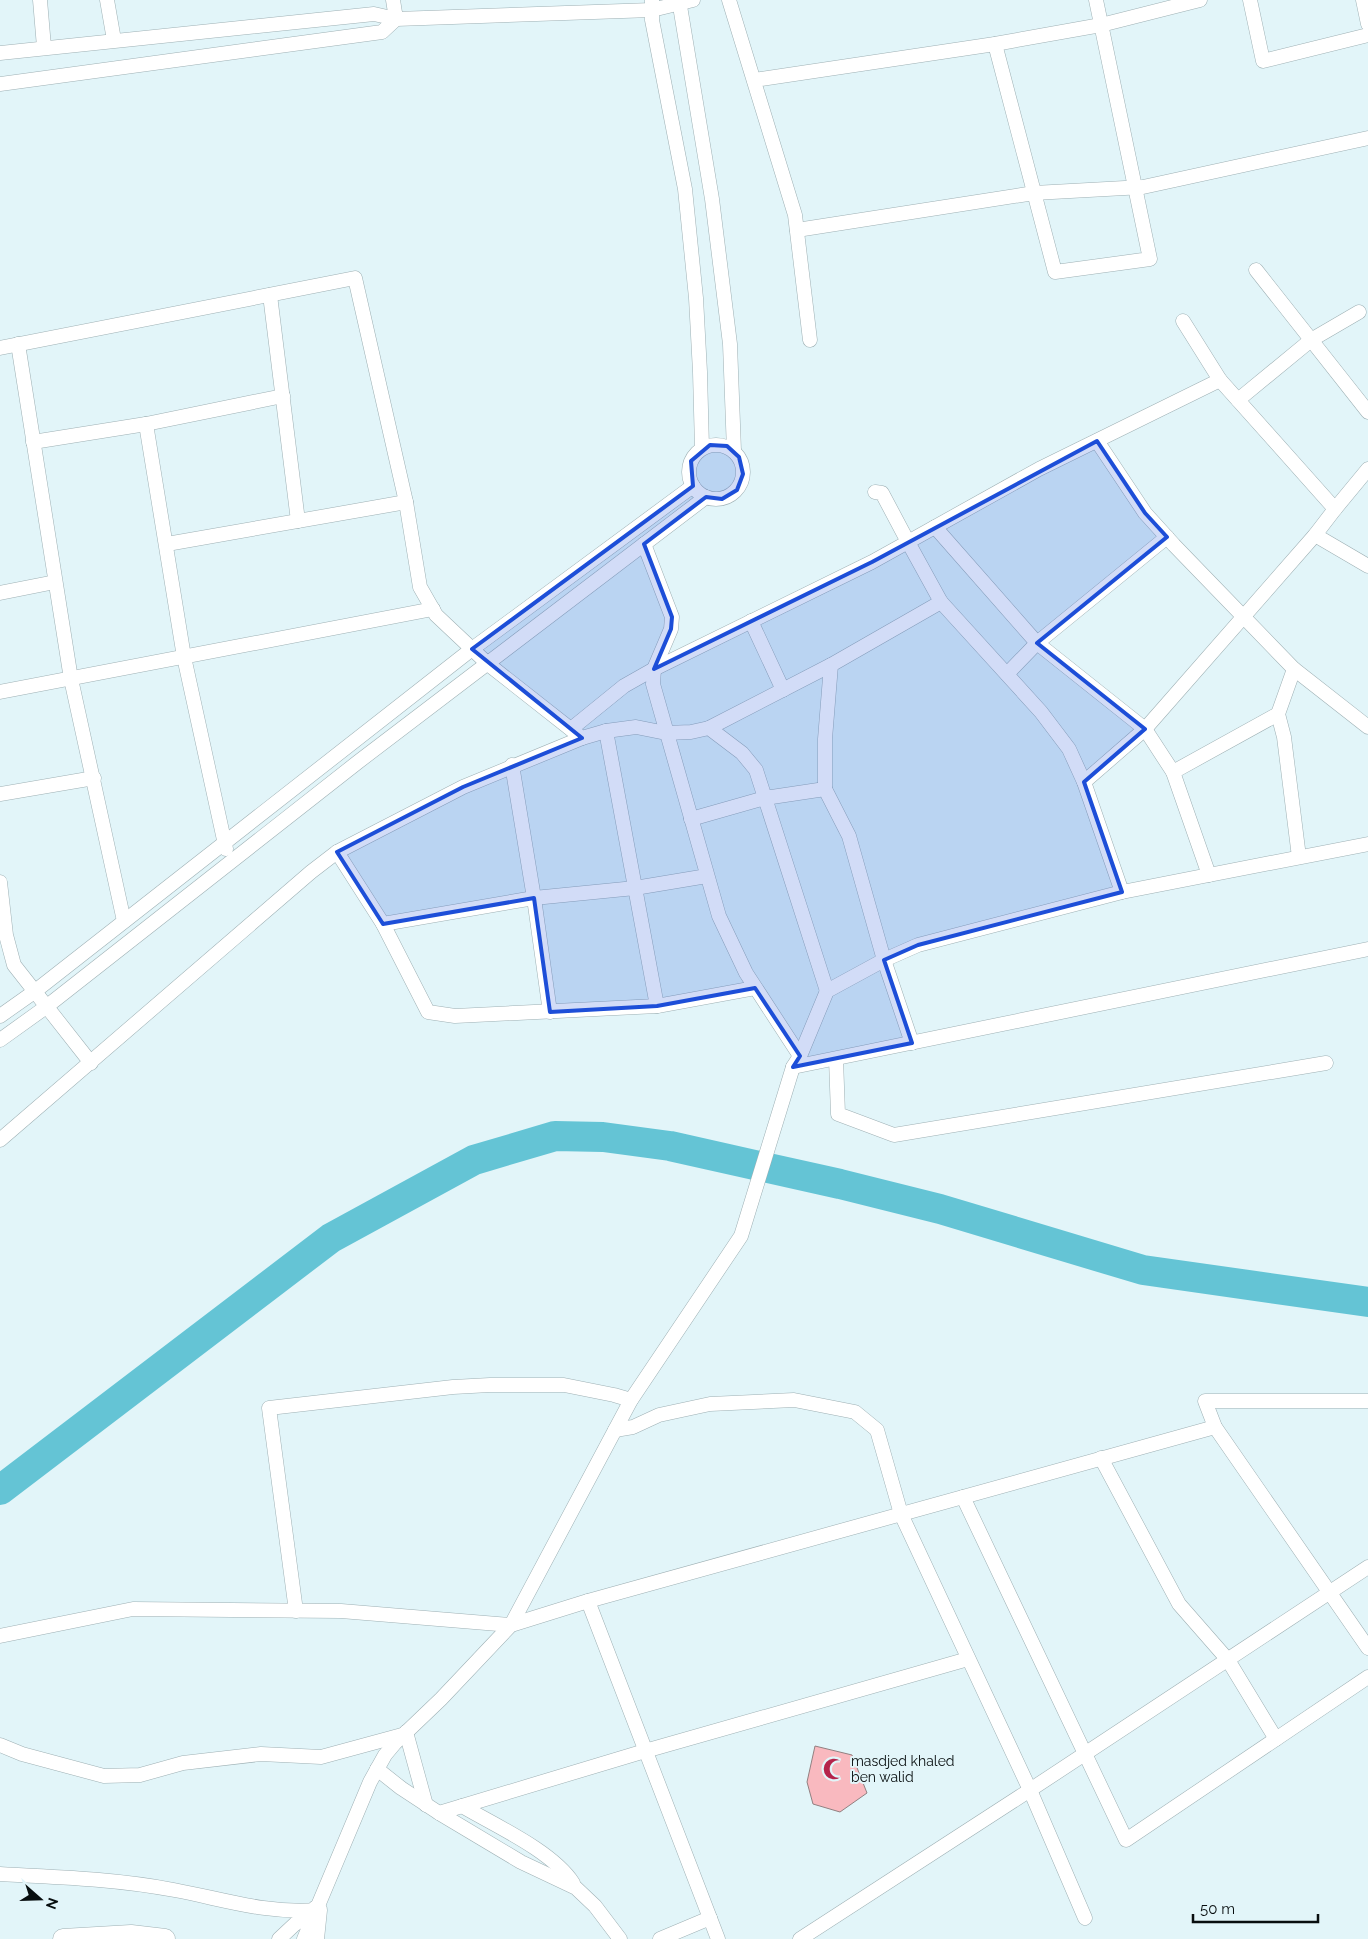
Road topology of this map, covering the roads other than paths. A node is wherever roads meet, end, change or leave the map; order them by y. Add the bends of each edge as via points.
1 (40, 0) edge
2 (107, 0) edge
3 (393, 0) edge
4 (729, 0) edge
5 (1096, 0) edge
6 (1200, 0) edge
7 (1250, 0) edge
8 (1363, 0) edge
9 (684, 1) edge
10 (652, 5) edge
11 (396, 19) junction
12 (1368, 24) edge
13 (1101, 25) junction
14 (1368, 35) edge
15 (114, 40) junction
16 (994, 44) junction
17 (44, 47) junction
18 (0, 53) edge
19 (754, 80) junction
20 (0, 84) edge
21 (1368, 138) edge
22 (1135, 187) junction
23 (1034, 193) junction
24 (797, 230) junction
25 (1256, 270) dead end
26 (270, 295) junction
27 (1359, 312) dead end
28 (1183, 321) dead end
29 (810, 340) dead end
30 (1311, 340) junction
31 (18, 344) junction
32 (0, 348) edge
33 (1220, 380) junction
34 (283, 396) junction
35 (1238, 400) junction
36 (1368, 412) edge
37 (146, 424) junction
38 (1097, 441) junction
39 (33, 442) junction
40 (702, 448) junction
41 (734, 451) junction
42 (1368, 470) edge
43 (693, 486) junction
44 (875, 492) dead end
45 (706, 497) junction
46 (406, 502) junction
47 (1335, 509) junction
48 (298, 521) junction
49 (935, 527) junction
50 (1315, 535) junction
51 (1167, 537) junction
52 (908, 542) junction
53 (167, 544) junction
54 (644, 544) junction
55 (1368, 566) edge
56 (55, 582) junction
57 (0, 593) edge
58 (941, 602) junction
59 (433, 610) junction
60 (1243, 618) junction
61 (751, 621) junction
62 (1037, 643) junction
63 (472, 649) junction
64 (184, 657) junction
65 (488, 664) junction
66 (831, 665) junction
67 (654, 669) junction
68 (1294, 669) junction
69 (1008, 674) junction
70 (71, 679) junction
71 (783, 690) junction
72 (0, 692) edge
73 (1278, 714) junction
74 (1368, 727) edge
75 (709, 728) junction
76 (1145, 729) junction
77 (606, 731) junction
78 (666, 733) junction
79 (576, 734) junction
80 (512, 765) junction
81 (1173, 772) junction
82 (94, 778) junction
83 (1084, 782) junction
84 (825, 789) junction
85 (0, 794) edge
86 (765, 798) junction
87 (691, 819) junction
88 (224, 844) junction
89 (1368, 844) edge
90 (337, 852) junction
91 (1299, 857) junction
92 (232, 861) junction
93 (1209, 874) junction
94 (708, 876) junction
95 (0, 882) edge
96 (635, 888) junction
97 (1122, 892) junction
98 (534, 898) junction
99 (124, 921) junction
100 (383, 924) junction
101 (3, 935) edge
102 (1368, 949) edge
103 (884, 960) junction
104 (755, 988) junction
105 (828, 991) junction
106 (34, 992) junction
107 (658, 1006) junction
108 (46, 1007) junction
109 (550, 1012) junction
110 (0, 1016) edge
111 (0, 1040) edge
112 (912, 1043) junction
113 (836, 1058) junction
114 (797, 1062) junction
115 (91, 1063) junction
116 (1326, 1063) dead end
117 (0, 1140) edge
118 (631, 1400) junction
119 (1368, 1401) edge
120 (1215, 1427) junction
121 (615, 1430) junction
122 (1101, 1458) junction
123 (963, 1496) junction
124 (901, 1514) junction
125 (1368, 1567) edge
126 (1330, 1593) junction
127 (588, 1601) junction
128 (296, 1610) junction
129 (510, 1625) junction
130 (0, 1636) edge
131 (1368, 1648) edge
132 (968, 1659) junction
133 (1228, 1660) junction
134 (1368, 1677) edge
135 (404, 1733) junction
136 (1276, 1739) junction
137 (0, 1745) edge
138 (645, 1751) junction
139 (1085, 1753) junction
140 (377, 1769) junction
141 (1030, 1790) junction
142 (426, 1805) junction
143 (462, 1806) junction
144 (439, 1813) junction
145 (0, 1874) edge
146 (576, 1888) junction
147 (316, 1910) junction
148 (710, 1918) junction
149 (1085, 1918) dead end
150 (63, 1939) edge
151 (165, 1939) edge
152 (279, 1939) edge
153 (304, 1939) edge
154 (314, 1939) edge
155 (620, 1939) edge
156 (660, 1939) edge
157 (718, 1939) edge
158 (800, 1939) edge

1 - 17 street
2 - 15 street
3 - 11 street
4 - 19 street
5 - 13 street
6 - 13 street
7 - 14 street via 1263,61
8 - 12 street
9 - 10 street
9 - 41 street via 730,344
10 - 11 street
10 - 40 street via 652,20 685,189 696,298
11 - 15 street via 374,14
11 - 20 street via 382,32
13 - 16 street
13 - 22 street
15 - 17 street
16 - 19 street
16 - 23 street
17 - 18 street
19 - 24 street
21 - 22 street
22 - 23 street
22 - 23 street via 1150,259 1055,272
23 - 24 street
24 - 29 street
25 - 30 street
26 - 31 street
26 - 34 street
26 - 46 street via 356,278
27 - 30 street
28 - 33 street
30 - 35 street
30 - 36 street
31 - 32 street
31 - 39 street
33 - 35 street
33 - 38 street
34 - 37 street
34 - 48 street
35 - 47 street
37 - 39 street
37 - 53 street
38 - 49 street
38 - 51 street via 1145,513
39 - 56 street
40 - 41 street via 718,444
40 - 43 street via 691,461 689,478
41 - 45 street via 743,465 737,490 722,499
42 - 47 street
43 - 45 street
43 - 63 street
44 - 52 street via 882,492
45 - 54 street
46 - 48 street
46 - 59 street via 420,587
47 - 50 street
48 - 53 street
49 - 52 street
49 - 62 street
50 - 55 street
50 - 60 street
51 - 60 street
51 - 62 street
52 - 58 street
52 - 61 street
53 - 64 street
54 - 65 street
54 - 67 street via 672,617 671,629
56 - 57 street
56 - 70 street
58 - 66 street
58 - 69 street
59 - 63 street
59 - 64 street
60 - 68 street
60 - 76 street
61 - 67 street
61 - 71 street
62 - 69 street
62 - 76 street
63 - 65 street
63 - 88 street
64 - 70 street
64 - 88 street
65 - 79 street
65 - 92 street
66 - 71 street
66 - 84 street
67 - 78 street via 653,684
67 - 79 street via 624,686
68 - 73 street
68 - 74 street
69 - 83 street via 1068,749
70 - 72 street
70 - 82 street
71 - 75 street
73 - 81 street
73 - 91 street via 1284,737
75 - 78 street
75 - 86 street via 742,753 756,770
76 - 81 street
76 - 83 street
77 - 78 street via 636,727
77 - 79 street
77 - 96 street
78 - 87 street
79 - 80 street
80 - 90 street via 462,787
80 - 98 street
81 - 93 street
82 - 85 street
82 - 99 street
83 - 97 street
84 - 86 street
84 - 103 street via 849,836
86 - 87 street
86 - 105 street
87 - 94 street
88 - 92 street
88 - 99 street
89 - 91 street
90 - 100 street
90 - 115 street
91 - 93 street
92 - 108 street
93 - 97 street
94 - 96 street
94 - 104 street via 719,916
95 - 101 street
96 - 98 street
96 - 107 street
97 - 103 street via 918,945
98 - 100 street
98 - 109 street
99 - 106 street
100 - 109 street via 428,1012 455,1016
101 - 106 street via 14,964
102 - 112 street
103 - 105 street
103 - 112 street
104 - 107 street
104 - 114 street
105 - 114 street
106 - 108 street
106 - 110 street
107 - 109 street
108 - 111 street
108 - 115 street
112 - 113 street
113 - 114 street
113 - 116 street via 838,1114 894,1135
114 - 118 street via 742,1236
115 - 117 street
118 - 121 street
118 - 128 street via 564,1385 490,1385 453,1386 270,1408
119 - 120 street via 1205,1401
120 - 122 street
120 - 126 street
121 - 124 street via 634,1427 659,1415 710,1404 794,1400 855,1412 877,1430
121 - 129 street
122 - 123 street
122 - 133 street via 1179,1604
123 - 124 street
123 - 139 street
124 - 127 street
124 - 132 street
125 - 126 street
126 - 131 street
126 - 133 street
127 - 129 street
127 - 138 street
128 - 129 street
128 - 130 street via 133,1609
129 - 135 street via 441,1699
132 - 138 street
132 - 141 street
133 - 136 street
133 - 139 street
134 - 136 street
135 - 137 street via 321,1757 261,1754 183,1763 140,1775 104,1776
135 - 140 street
135 - 142 street
136 - 139 street via 1126,1840
138 - 143 street
138 - 148 street
139 - 141 street
140 - 142 street
140 - 147 street
141 - 149 street
141 - 158 street
142 - 144 street
143 - 144 street
143 - 146 street via 548,1857
144 - 146 street via 526,1865
145 - 147 street via 107,1880 174,1890 260,1909
146 - 155 street via 595,1906
147 - 152 street
147 - 153 street
147 - 154 main road
148 - 156 street
148 - 157 street
150 - 151 main road via 131,1935

